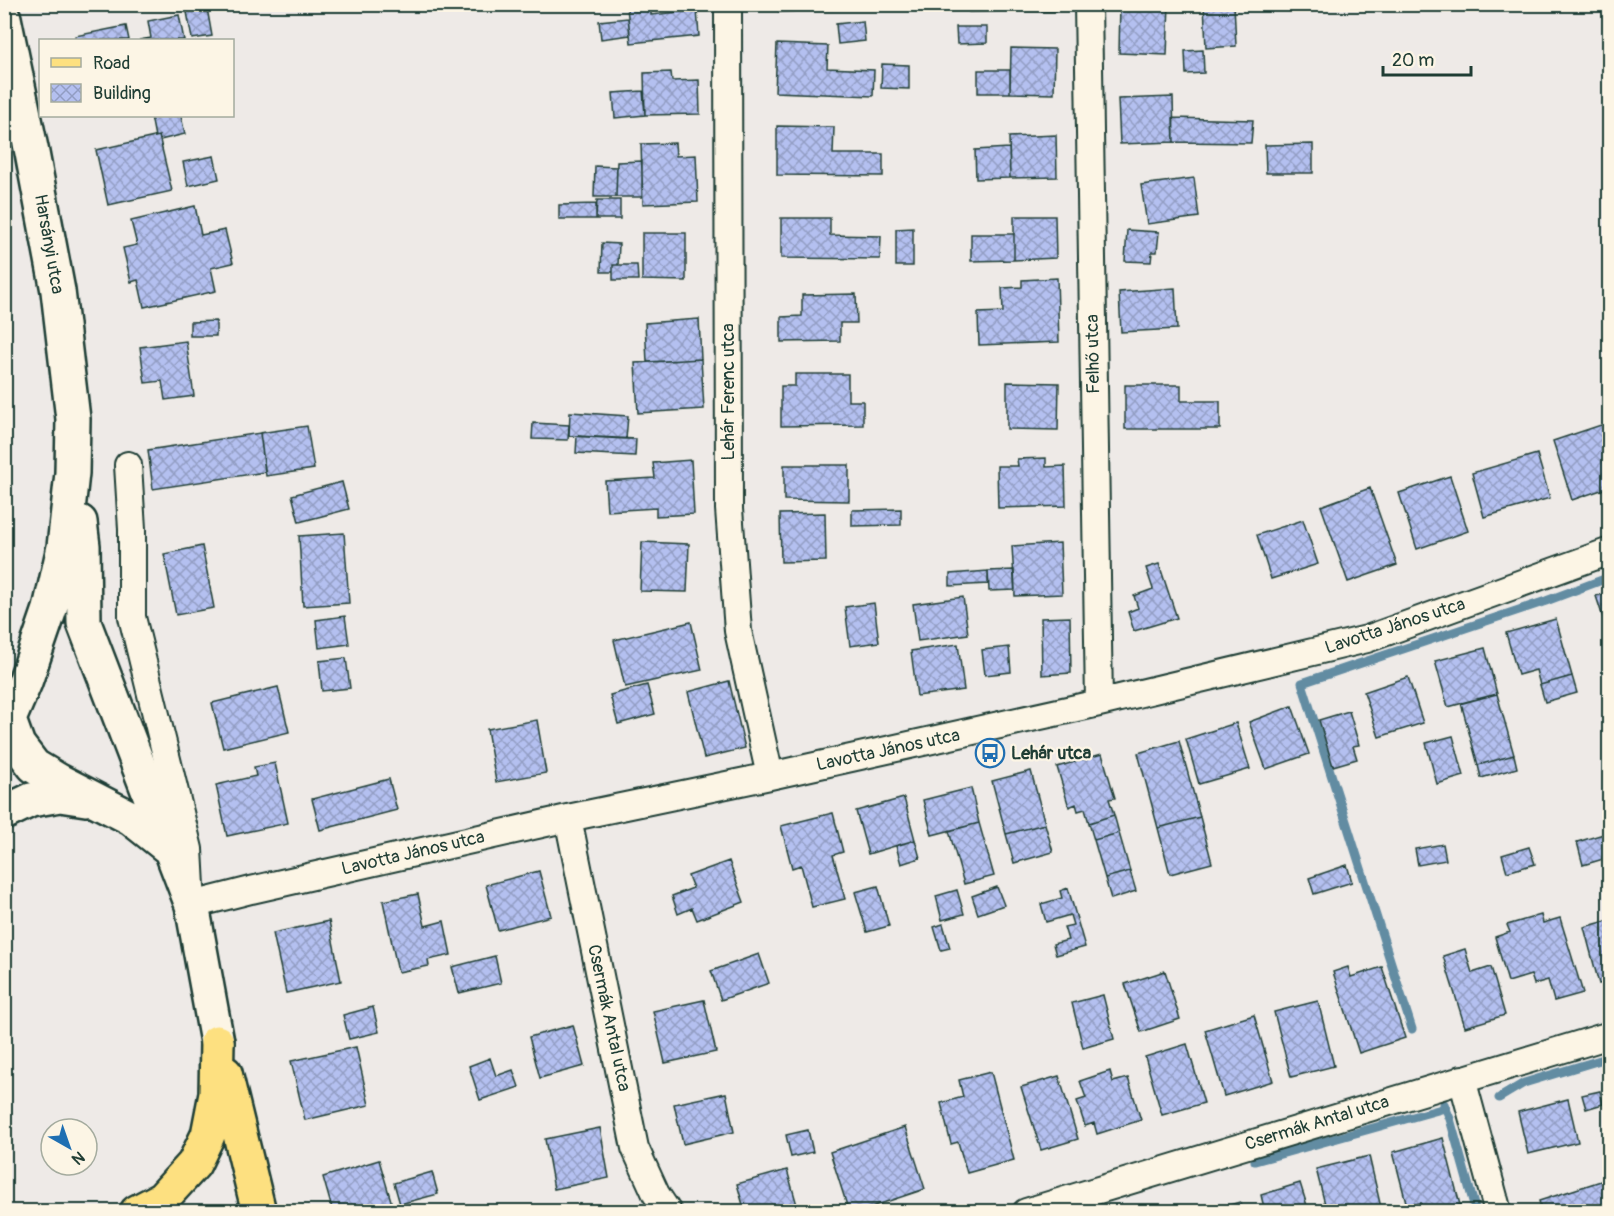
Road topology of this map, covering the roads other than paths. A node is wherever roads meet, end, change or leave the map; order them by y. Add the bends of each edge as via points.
1 (728, 4) edge
2 (1088, 4) edge
3 (4, 18) edge
4 (128, 465) dead end
5 (72, 473) junction
6 (1610, 551) edge
7 (1099, 703) junction
8 (7, 725) edge
9 (770, 776) junction
10 (96, 800) junction
11 (4, 813) edge
12 (568, 818) junction
13 (171, 850) junction
14 (192, 905) junction
15 (1610, 1035) edge
16 (217, 1042) junction
17 (1462, 1079) junction
18 (137, 1212) edge
19 (259, 1212) edge
20 (668, 1212) edge
21 (1026, 1212) edge
22 (1498, 1212) edge

1 - 9 street, Lehár Ferenc utca via 729,509 738,631
2 - 7 street, Felhő utca
3 - 5 main road, Harsányi utca via 58,291 73,419
4 - 14 street via 132,617 189,849
5 - 8 main road via 64,547 50,609
5 - 13 main road via 83,546 84,623
6 - 7 street, Lavotta János utca via 1367,639
7 - 9 street, Lavotta János utca
8 - 10 main road via 34,766
9 - 12 street, Lavotta János utca
10 - 11 main road via 60,795 31,800
10 - 13 main road via 131,818
12 - 14 street, Lavotta János utca
12 - 20 street, Csermák Antal utca via 635,1148
13 - 14 main road
14 - 16 main road
15 - 17 street, Csermák Antal utca
16 - 18 main road via 216,1094 208,1136 194,1164 162,1199
16 - 19 main road
17 - 21 street, Csermák Antal utca
17 - 22 street

